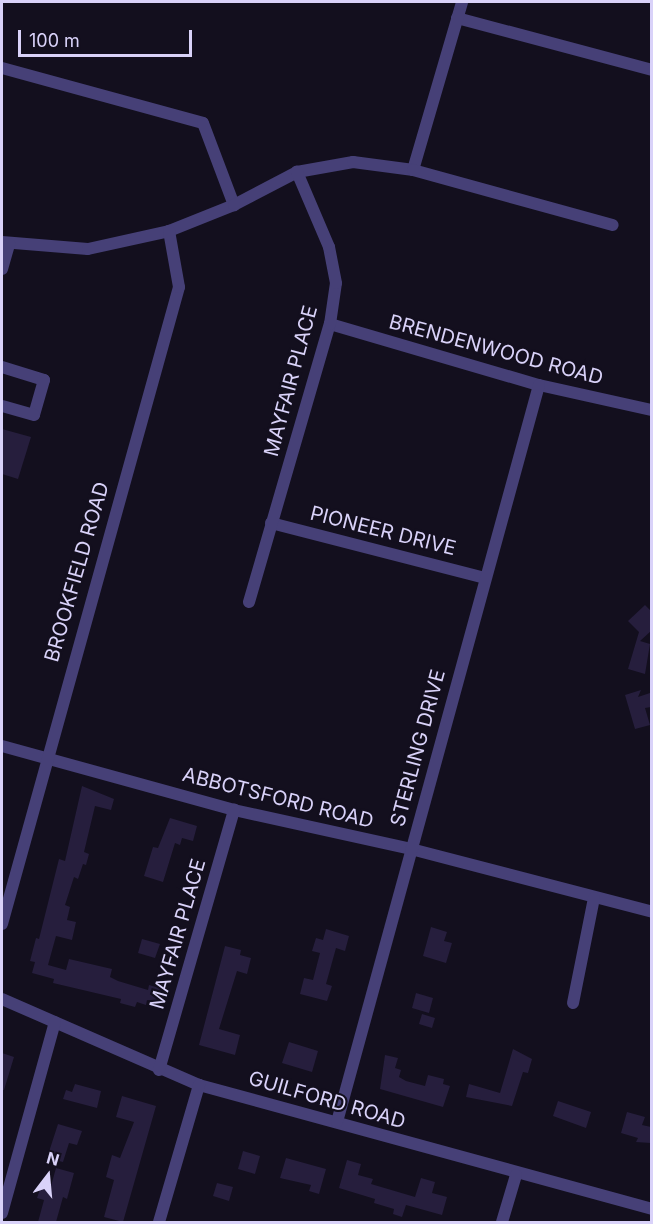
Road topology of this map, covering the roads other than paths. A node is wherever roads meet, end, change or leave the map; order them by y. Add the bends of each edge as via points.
1 (462, 2) edge
2 (457, 18) junction
3 (2, 68) edge
4 (651, 70) edge
5 (413, 170) junction
6 (297, 172) junction
7 (234, 205) junction
8 (614, 225) dead end
9 (169, 231) junction
10 (5, 243) edge
11 (2, 269) edge
12 (330, 324) junction
13 (2, 367) edge
14 (539, 385) junction
15 (2, 406) edge
16 (651, 410) edge
17 (271, 523) junction
18 (485, 578) junction
19 (249, 602) dead end
20 (2, 746) edge
21 (45, 757) junction
22 (234, 810) junction
23 (411, 849) junction
24 (594, 898) junction
25 (651, 912) edge
26 (2, 924) edge
27 (2, 999) edge
28 (573, 1003) dead end
29 (55, 1022) junction
30 (159, 1070) junction
31 (199, 1085) junction
32 (337, 1122) junction
33 (516, 1175) junction
34 (651, 1209) edge
35 (2, 1213) edge
36 (159, 1222) edge
37 (502, 1222) edge

1 - 2 street
2 - 4 street
2 - 5 street
3 - 7 street via 203,123
5 - 6 street via 352,162
5 - 8 street
6 - 7 street
6 - 12 street, MAYFAIR PLACE via 329,247 336,283
7 - 9 street
9 - 10 street via 88,249
9 - 21 street, BROOKFIELD ROAD via 179,287
10 - 11 street
12 - 14 street, BRENDENWOOD ROAD
12 - 17 street, MAYFAIR PLACE
13 - 15 street via 44,380 34,415
14 - 16 street, BRENDENWOOD ROAD
14 - 18 street, STERLING DRIVE
17 - 18 street, PIONEER DRIVE
17 - 19 street, MAYFAIR PLACE
18 - 23 street, STERLING DRIVE
20 - 21 street, ABBOTSFORD ROAD
21 - 22 street, ABBOTSFORD ROAD
21 - 26 street, BROOKFIELD ROAD
22 - 23 street, ABBOTSFORD ROAD
22 - 30 street, MAYFAIR PLACE
23 - 24 street, ABBOTSFORD ROAD
23 - 32 street, STERLING DRIVE
24 - 25 street, ABBOTSFORD ROAD
24 - 28 street
27 - 29 street, GUILFORD ROAD
29 - 30 street, GUILFORD ROAD
29 - 35 street
30 - 31 street, GUILFORD ROAD
31 - 32 street, GUILFORD ROAD
31 - 36 street
32 - 33 street, GUILFORD ROAD
33 - 34 street, GUILFORD ROAD
33 - 37 street

